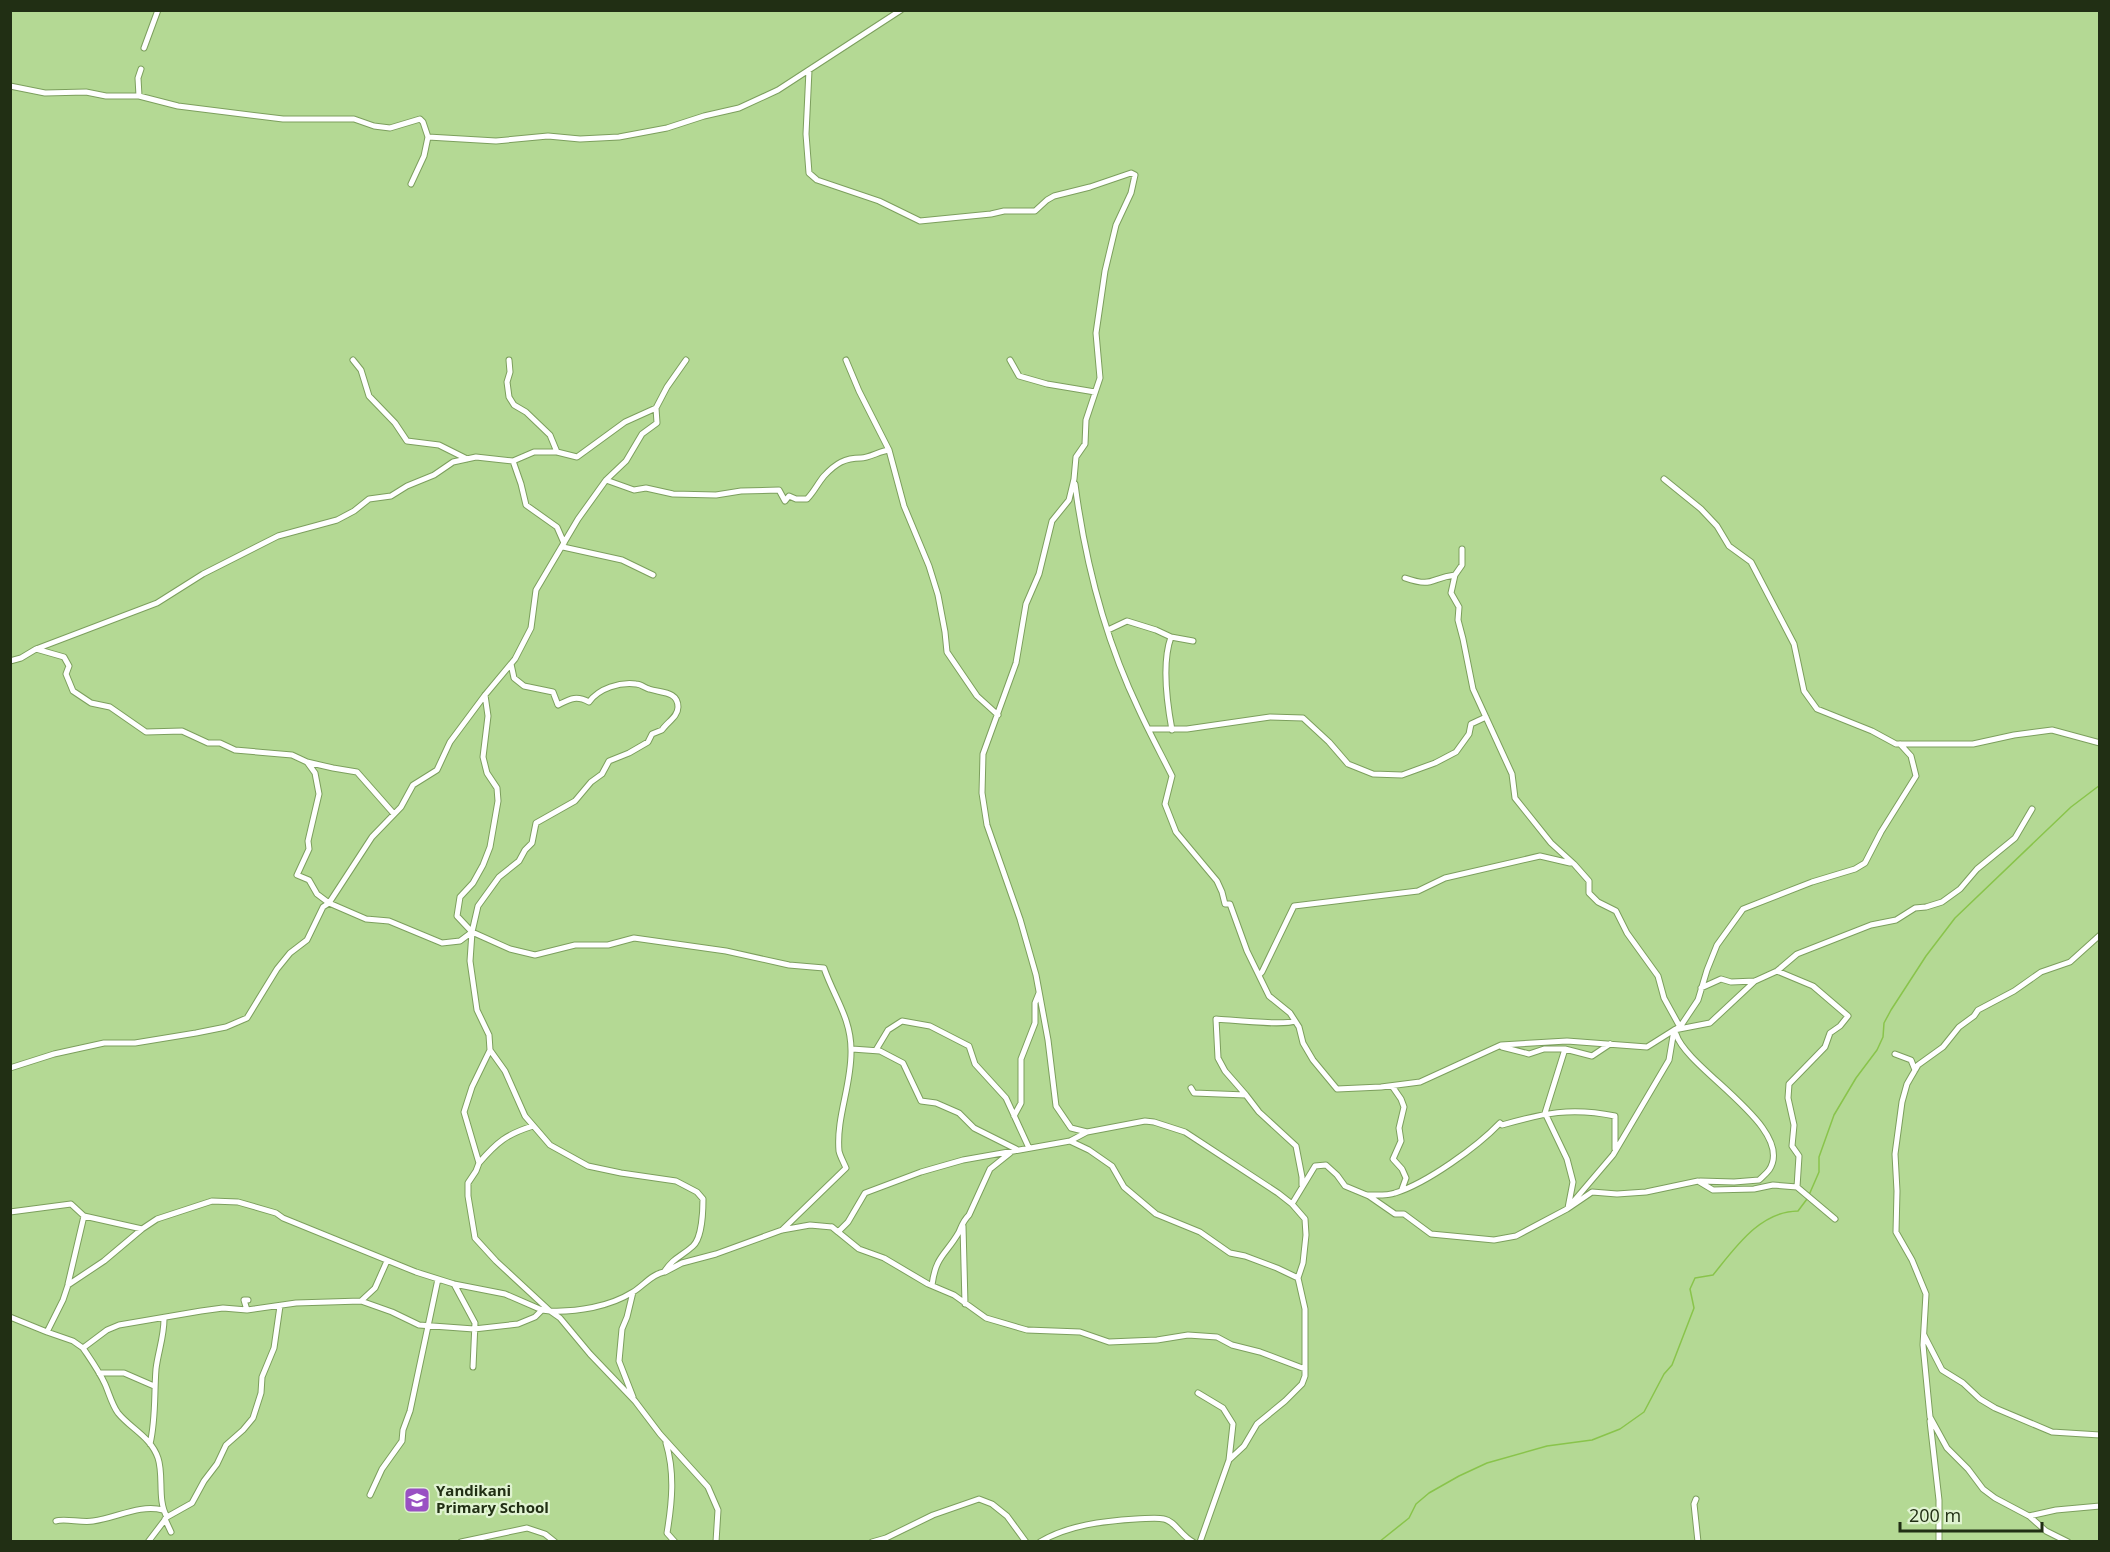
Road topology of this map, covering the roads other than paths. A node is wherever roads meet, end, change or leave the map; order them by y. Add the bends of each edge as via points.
1 (158, 10) edge
2 (901, 10) edge
3 (144, 48) dead end
4 (141, 69) dead end
5 (809, 70) junction
6 (10, 86) edge
7 (139, 96) junction
8 (428, 137) junction
9 (411, 184) dead end
10 (353, 360) dead end
11 (509, 360) dead end
12 (686, 360) dead end
13 (846, 360) dead end
14 (1010, 360) dead end
15 (1095, 392) junction
16 (656, 408) junction
17 (889, 450) junction
18 (557, 452) junction
19 (468, 459) junction
20 (513, 461) junction
21 (1074, 479) junction
22 (1664, 479) dead end
23 (606, 480) junction
24 (563, 545) junction
25 (1462, 549) dead end
26 (653, 575) dead end
27 (1455, 575) junction
28 (1405, 579) dead end
29 (1108, 630) junction
30 (1171, 637) junction
31 (1193, 640) dead end
32 (36, 650) junction
33 (10, 660) edge
34 (512, 664) junction
35 (485, 694) junction
36 (998, 715) junction
37 (1486, 717) junction
38 (1149, 729) junction
39 (1172, 729) junction
40 (2100, 743) edge
41 (1900, 744) junction
42 (307, 762) junction
43 (2032, 809) dead end
44 (394, 814) junction
45 (1574, 864) junction
46 (329, 903) junction
47 (472, 932) junction
48 (2100, 935) edge
49 (1777, 971) junction
50 (1259, 975) junction
51 (1755, 981) junction
52 (1701, 988) junction
53 (1039, 992) junction
54 (1295, 1021) junction
55 (1677, 1028) junction
56 (1610, 1044) junction
57 (1499, 1046) junction
58 (852, 1049) junction
59 (1565, 1049) junction
60 (490, 1050) junction
61 (876, 1050) junction
62 (1895, 1054) dead end
63 (10, 1068) edge
64 (1915, 1070) junction
65 (1392, 1086) junction
66 (1191, 1088) dead end
67 (1246, 1095) junction
68 (1545, 1113) junction
69 (1014, 1116) junction
70 (533, 1126) junction
71 (1087, 1132) junction
72 (1070, 1141) junction
73 (1029, 1148) junction
74 (1616, 1150) junction
75 (1015, 1151) junction
76 (479, 1163) junction
77 (1698, 1181) junction
78 (1302, 1187) junction
79 (1797, 1187) junction
80 (1401, 1191) junction
81 (1366, 1195) junction
82 (1292, 1204) junction
83 (1568, 1209) junction
84 (10, 1212) edge
85 (84, 1216) junction
86 (1835, 1219) dead end
87 (963, 1221) junction
88 (832, 1227) junction
89 (142, 1229) junction
90 (782, 1230) junction
91 (387, 1261) junction
92 (664, 1272) junction
93 (1298, 1278) junction
94 (438, 1279) junction
95 (454, 1284) junction
96 (68, 1285) junction
97 (932, 1285) junction
98 (633, 1292) junction
99 (248, 1299) dead end
100 (361, 1301) junction
101 (965, 1304) junction
102 (280, 1306) junction
103 (247, 1310) junction
104 (542, 1310) junction
105 (550, 1311) junction
106 (10, 1317) edge
107 (164, 1319) junction
108 (428, 1326) junction
109 (474, 1329) junction
110 (47, 1332) junction
111 (1923, 1334) junction
112 (83, 1348) junction
113 (473, 1367) dead end
114 (1305, 1369) junction
115 (99, 1373) junction
116 (154, 1386) junction
117 (1198, 1393) dead end
118 (635, 1401) junction
119 (1930, 1417) junction
120 (2100, 1435) edge
121 (665, 1439) junction
122 (150, 1443) junction
123 (1229, 1460) junction
124 (370, 1495) dead end
125 (1696, 1499) dead end
126 (2100, 1506) edge
127 (163, 1510) junction
128 (2029, 1516) junction
129 (166, 1518) junction
130 (56, 1521) dead end
131 (171, 1532) dead end
132 (148, 1542) edge
133 (461, 1542) edge
134 (555, 1542) edge
135 (675, 1542) edge
136 (716, 1542) edge
137 (872, 1542) edge
138 (1026, 1542) edge
139 (1040, 1542) edge
140 (1193, 1542) edge
141 (1200, 1542) edge
142 (1698, 1542) edge
143 (1939, 1542) edge
144 (2068, 1542) edge

1 - 3 street
2 - 5 street
4 - 7 street
5 - 8 street via 739,108 619,137 548,136 496,141
5 - 15 street via 808,172 817,180 879,201 913,219 1035,212 1054,196 1134,173 1105,271 1096,333 1100,378
6 - 7 street via 45,93
7 - 8 street via 201,109 283,119 354,119 390,128 420,119
8 - 9 street
10 - 19 street via 361,370 369,396 407,441 439,445
11 - 18 street via 509,397 550,435
12 - 16 street
13 - 17 street
14 - 15 street via 1019,376
15 - 21 street via 1086,420 1085,444 1076,457
16 - 18 street via 625,422 577,457
16 - 23 street via 657,423 642,434 626,461
17 - 23 street via 841,461 822,477 807,499 789,496 785,501 780,490 673,494 646,488 634,490
17 - 36 street via 904,506 938,595 947,652 977,696
18 - 20 street via 534,452
19 - 20 street
19 - 32 street via 453,462 391,496 369,499 337,520 278,536 203,574 157,603
20 - 24 street via 526,505 557,527
21 - 29 street via 1087,554
21 - 36 street via 1069,500 1052,521 1039,574 1026,604 1016,663
22 - 41 street via 1701,509 1729,546 1751,562 1794,644 1804,691 1817,709
23 - 24 street
24 - 26 street via 622,560
24 - 34 street via 536,590 531,628
25 - 27 street via 1462,565
27 - 28 street via 1420,584
27 - 37 street via 1451,592 1459,607 1458,620 1473,689
29 - 30 street via 1127,621
29 - 38 street
30 - 31 street
30 - 39 street via 1167,695
32 - 33 street
32 - 42 street via 64,657 73,691 91,703 110,707 146,732 182,731 235,750 292,755
34 - 35 street
34 - 47 street via 514,678 524,686 553,692 558,705 572,698 589,702 594,694 606,689 639,684 675,697 677,714 648,742 609,761 602,774 575,801 536,823 532,843 478,906
35 - 44 street via 450,742 437,770 413,785
35 - 47 street via 488,716 483,757 497,788 498,801 483,865 460,897 457,916
36 - 53 street via 983,754 982,794 987,825 1020,920
37 - 39 street via 1471,724 1456,752 1402,775 1373,774 1348,764 1303,718 1270,717
37 - 45 street via 1512,774 1515,798 1551,843
38 - 39 street
38 - 50 street via 1172,776 1165,804 1176,832 1217,881
40 - 41 street via 2052,730 1973,744
41 - 52 street via 1911,756 1916,776 1865,863 1743,909 1718,945
42 - 44 street via 357,772
42 - 46 street via 315,773 319,794 309,849 297,875 309,880 317,894
43 - 49 street via 2014,838 1942,902 1915,908 1896,920 1870,925 1797,954
44 - 46 street via 372,837
45 - 50 street via 1539,856 1445,878 1418,891 1294,906
45 - 55 street via 1589,881 1589,893 1616,911 1658,976
46 - 47 street via 366,919 389,921 442,943 460,941
46 - 63 street via 323,907 307,940 290,952 277,969 247,1018 196,1033 135,1043 104,1043
47 - 58 street via 535,955 575,945 608,945 634,938 824,968 845,1011
47 - 60 street via 470,961 477,1010 489,1035
48 - 64 street via 2070,962 2041,972 1978,1010
49 - 51 street
49 - 79 street via 1813,986 1848,1017 1830,1034 1826,1047 1789,1084 1794,1125 1792,1146 1799,1155
50 - 54 street via 1269,996
51 - 52 street via 1721,979
51 - 55 street via 1710,1023
52 - 55 street via 1698,1000
53 - 69 street via 1035,1023 1021,1059 1020,1103
53 - 71 street via 1056,1106 1071,1128
54 - 65 street via 1313,1060 1337,1089
54 - 67 street via 1287,1024 1216,1019 1218,1058
55 - 56 street via 1647,1047
55 - 74 street via 1669,1060
55 - 77 street via 1678,1040 1687,1053 1764,1128 1773,1150 1770,1169 1759,1180
56 - 57 street via 1567,1041
56 - 59 street via 1592,1056
57 - 59 street via 1529,1054
57 - 65 street via 1420,1083
58 - 61 street
58 - 90 street via 839,1152 846,1168
59 - 68 street
60 - 70 street
60 - 76 street via 464,1112
61 - 69 street via 888,1030 902,1021 930,1026 969,1046 975,1064 1006,1098
61 - 75 street via 903,1063 921,1101 959,1113 974,1128
62 - 64 street via 1911,1060
64 - 111 street via 1899,1113 1896,1232 1926,1294
65 - 80 street via 1404,1107 1399,1128 1401,1141 1393,1159 1406,1178
66 - 67 street via 1194,1093
67 - 78 street via 1296,1146
68 - 74 street via 1570,1111 1615,1116
68 - 80 street via 1500,1123 1457,1159
68 - 83 street via 1568,1159 1573,1182
69 - 73 street
70 - 76 street via 495,1143
70 - 92 street via 550,1145 588,1167 676,1181 697,1192 703,1199 703,1216 695,1244
71 - 72 street
71 - 82 street via 1145,1121 1185,1132
72 - 73 street
72 - 93 street via 1112,1166 1124,1187 1156,1214 1200,1232 1230,1253
73 - 75 street
74 - 83 street
75 - 87 street via 990,1168 976,1203
75 - 88 street via 963,1160 865,1193 848,1222 838,1232
76 - 105 street via 468,1183 475,1238
77 - 79 street via 1713,1190
77 - 83 street via 1646,1192 1592,1192
78 - 81 street via 1315,1166 1326,1164 1345,1186
78 - 82 street
79 - 86 street
80 - 81 street
81 - 83 street via 1395,1214 1404,1214 1431,1234 1464,1238 1494,1240 1516,1236
82 - 93 street via 1305,1219 1303,1263
84 - 85 street via 71,1204
85 - 89 street
85 - 96 street
87 - 97 street via 936,1264
87 - 101 street
88 - 90 street via 810,1225
88 - 97 street via 859,1249
89 - 91 street via 157,1219 212,1201 238,1202 276,1213
89 - 96 street
90 - 92 street
91 - 94 street
91 - 100 street via 375,1288
92 - 98 street
93 - 114 street via 1305,1309
94 - 95 street
94 - 108 street
95 - 104 street via 506,1294
95 - 109 street via 475,1323
96 - 110 street
97 - 101 street
98 - 105 street via 613,1302 567,1312
98 - 118 street via 622,1329 619,1361
99 - 103 street via 244,1300
100 - 102 street
100 - 108 street
101 - 114 street via 986,1318 1027,1330 1080,1332 1109,1342 1188,1335 1217,1337
102 - 103 street
102 - 129 street via 274,1348 262,1377 253,1418 226,1445 192,1503
103 - 107 street via 223,1308
104 - 105 street
104 - 109 street via 518,1324
105 - 118 street
106 - 110 street
107 - 112 street via 119,1325
107 - 116 street
108 - 109 street
108 - 124 street via 402,1441
109 - 113 street
110 - 112 street
111 - 119 street
111 - 120 street via 1942,1370 1995,1408 2052,1432
112 - 115 street
114 - 123 street via 1302,1384 1257,1424 1244,1446
115 - 116 street via 124,1373
115 - 122 street via 114,1407
116 - 122 street via 156,1423
117 - 123 street via 1223,1408 1233,1424
118 - 121 street
119 - 128 street via 1947,1448 1983,1489
119 - 143 street
121 - 135 street via 673,1469 667,1533
121 - 136 street via 708,1487 718,1509
122 - 127 street via 161,1471
123 - 141 street
125 - 142 street
126 - 128 street
127 - 129 street
127 - 130 street via 151,1507 110,1519
128 - 144 street via 2046,1531
129 - 131 street
129 - 132 street
133 - 134 street via 527,1528
137 - 138 street via 979,1499 1007,1516
139 - 140 street via 1060,1532 1109,1520 1153,1518 1166,1519

